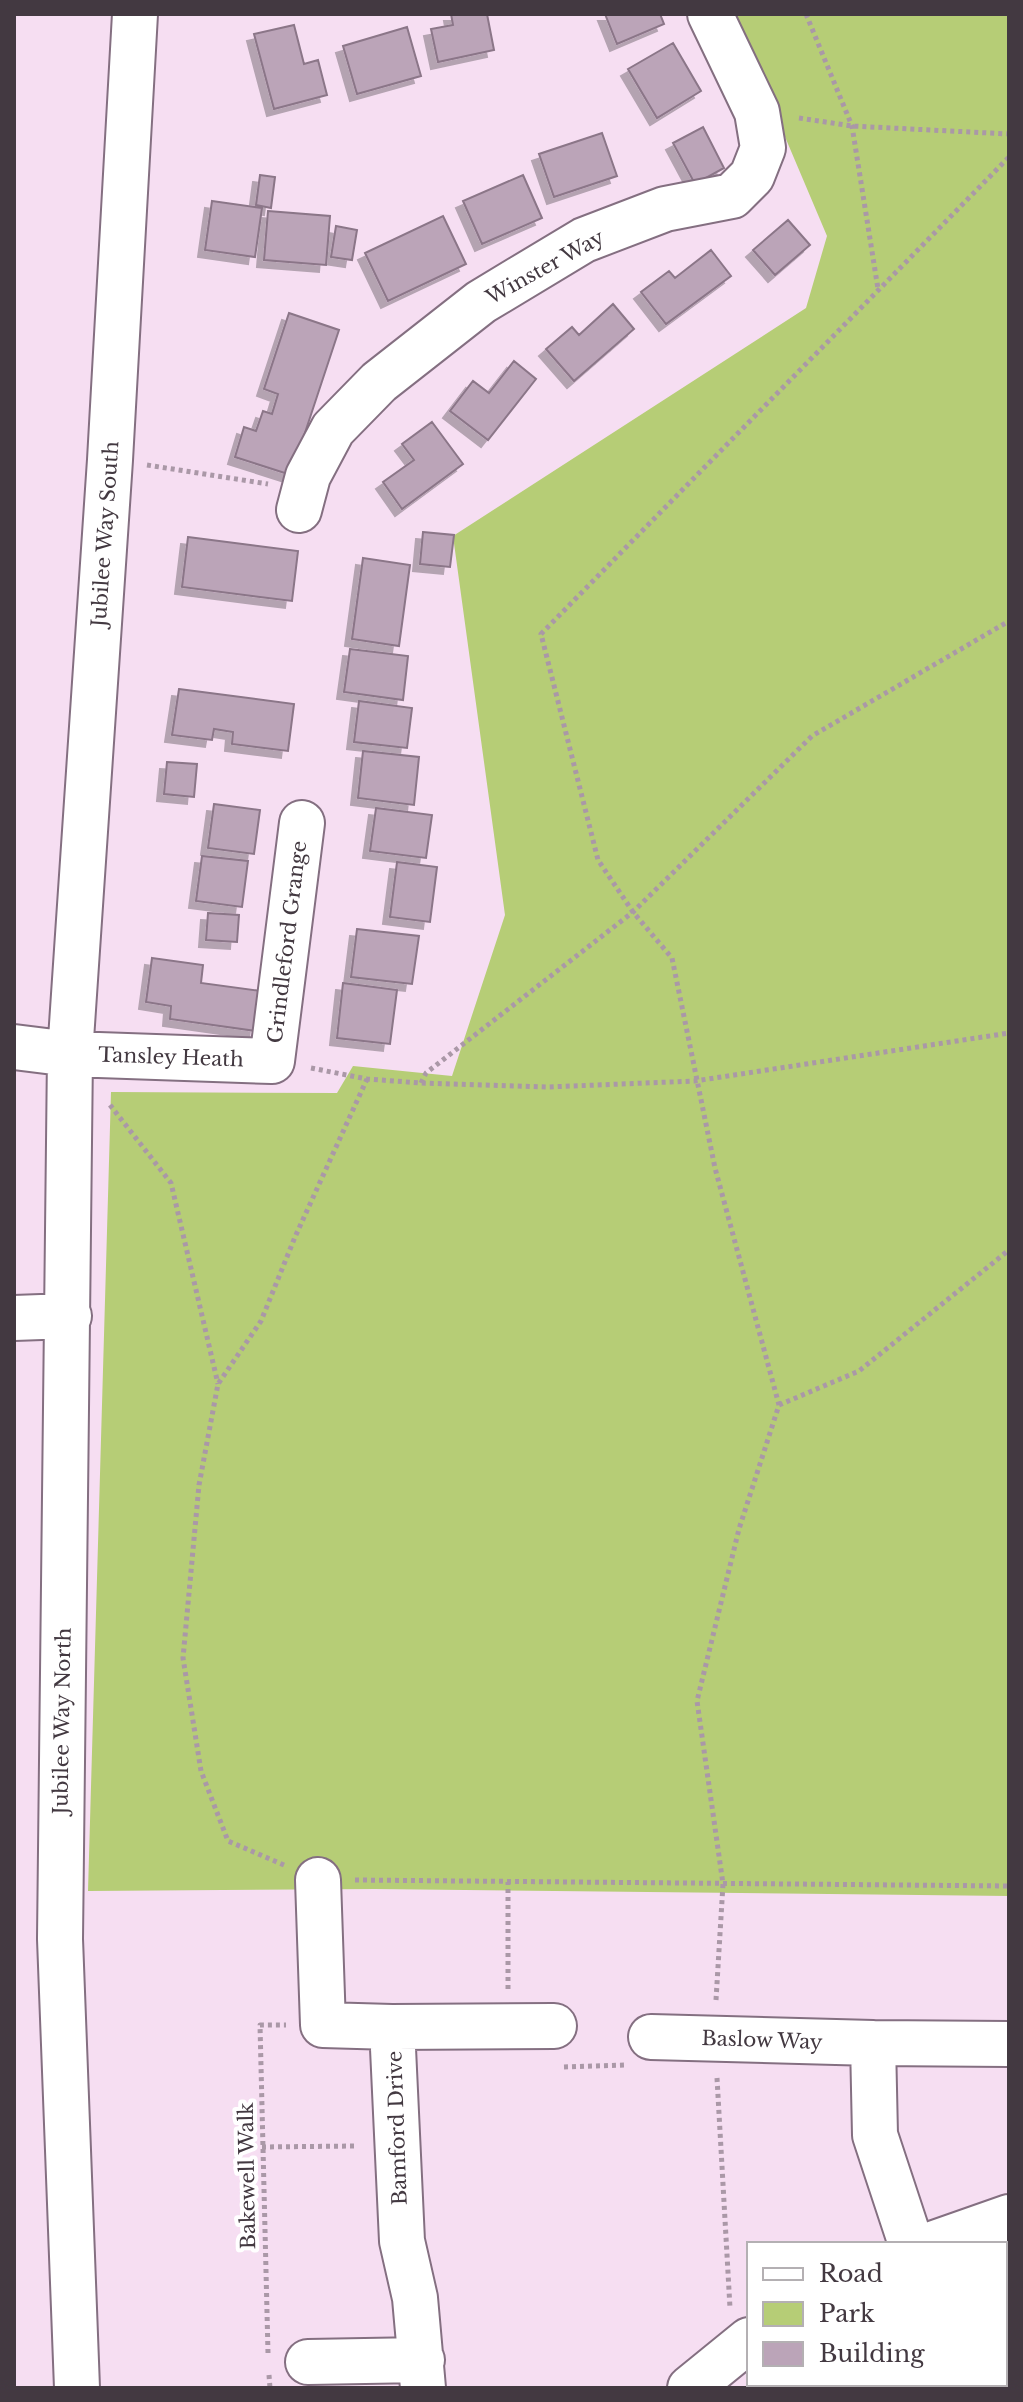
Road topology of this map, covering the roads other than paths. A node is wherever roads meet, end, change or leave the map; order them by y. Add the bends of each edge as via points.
1 (135, 14) edge
2 (710, 14) edge
3 (302, 502) road end
4 (302, 823) dead end
5 (14, 1047) edge
6 (70, 1054) junction
7 (272, 1061) joint
8 (69, 1316) junction
9 (14, 1318) edge
10 (318, 1880) road end
11 (554, 2026) road end
12 (392, 2027) junction
13 (651, 2037) road end
14 (873, 2043) junction
15 (1009, 2044) edge
16 (1009, 2217) edge
17 (910, 2242) edge
18 (938, 2242) edge
19 (741, 2346) edge
20 (308, 2362) dead end
21 (422, 2374) edge
22 (77, 2388) edge
23 (690, 2388) edge

1 - 6 street, Jubilee Way South
2 - 3 street, Winster Way via 757,112 763,148 752,176 732,196 665,209 584,240 481,302 379,382 333,429 308,476
4 - 7 street, Grindleford Grange
5 - 6 street, Tansley Heath
6 - 7 street, Tansley Heath
6 - 8 street, Jubilee Way North
8 - 9 street
8 - 22 street, Jubilee Way North via 60,1939
10 - 12 street via 323,2025
11 - 12 street, Bamford Drive
12 - 21 street, Bamford Drive via 402,2241 415,2298
13 - 14 street, Baslow Way
14 - 15 street, Baslow Way
14 - 17 street via 875,2135
16 - 18 street
19 - 23 street
20 - 21 street

